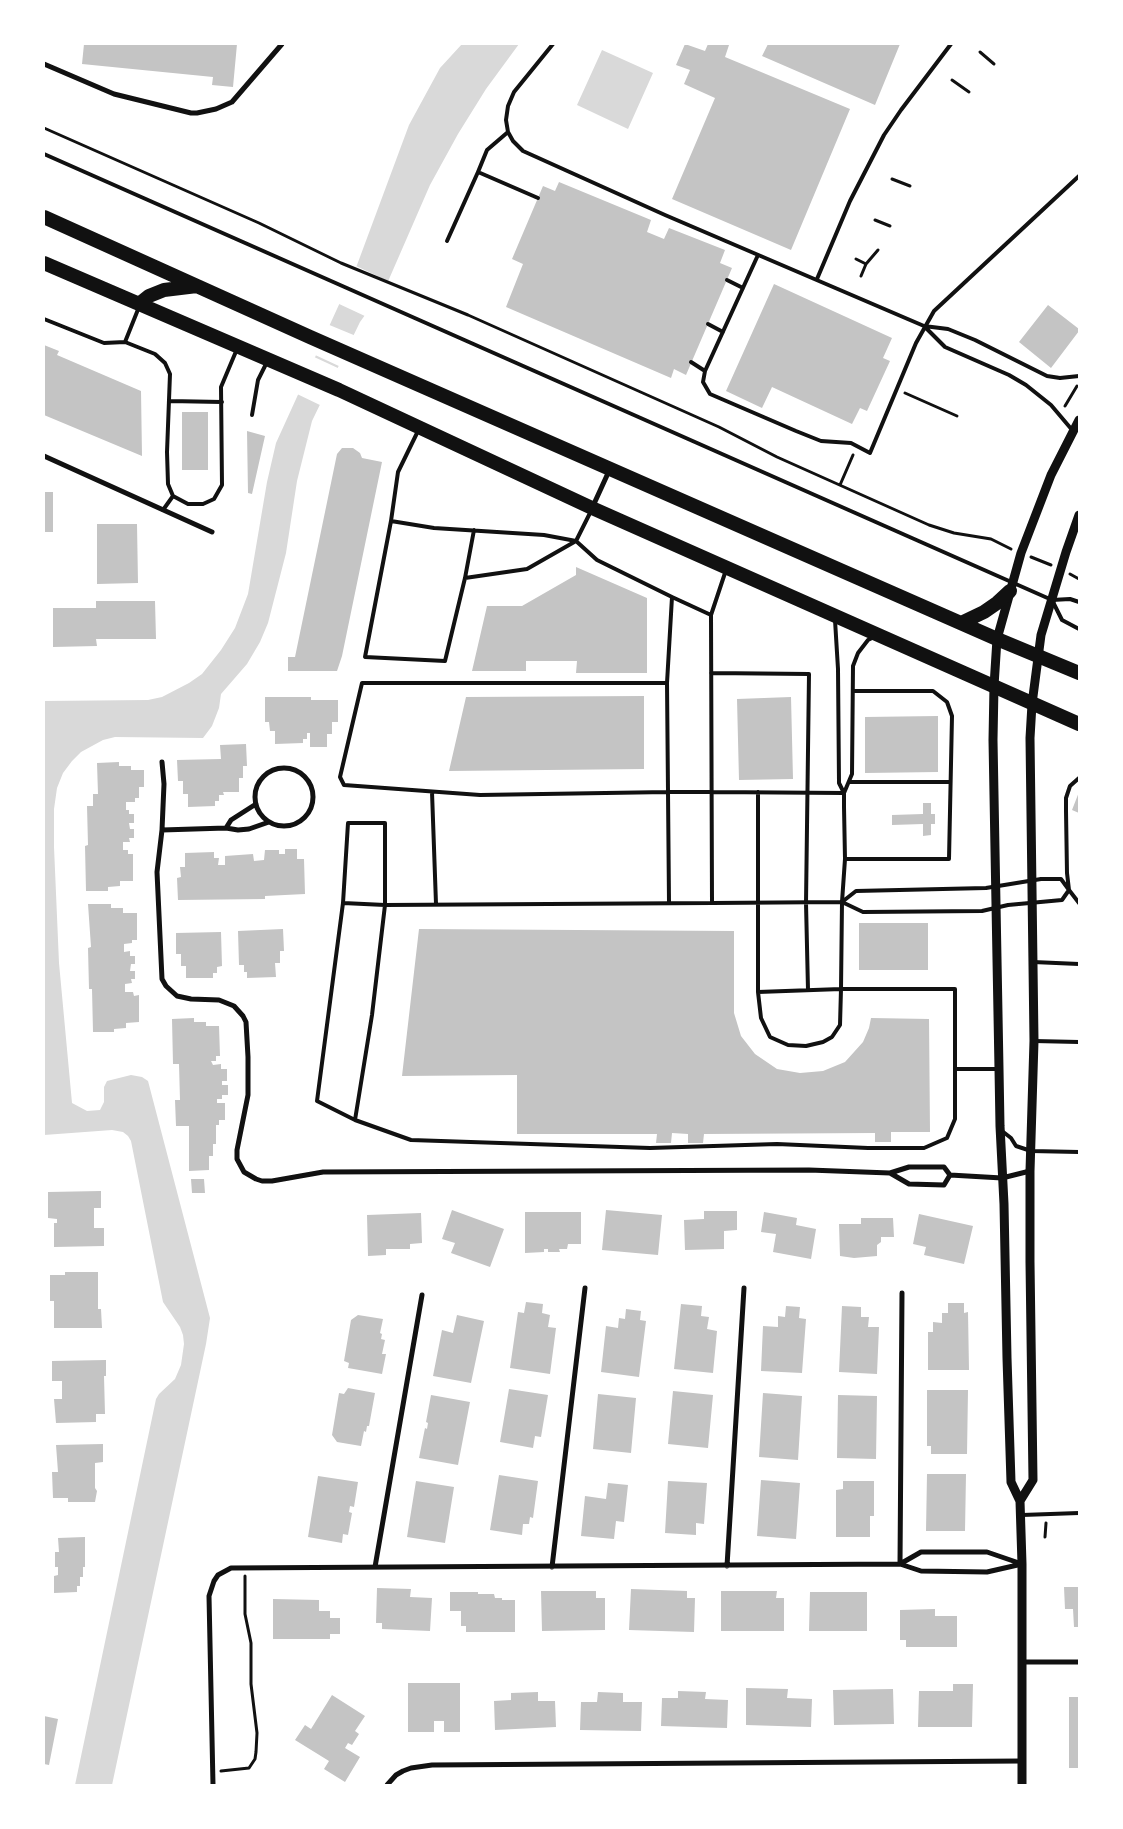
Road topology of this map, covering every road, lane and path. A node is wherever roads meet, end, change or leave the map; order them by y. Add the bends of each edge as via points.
1 (282, 44) edge
2 (553, 44) edge
3 (951, 44) edge
4 (980, 52) dead end
5 (44, 64) edge
6 (994, 64) dead end
7 (952, 80) dead end
8 (969, 92) dead end
9 (44, 128) edge
10 (508, 132) junction
11 (44, 154) edge
12 (478, 172) junction
13 (1079, 176) edge
14 (892, 179) dead end
15 (910, 186) dead end
16 (538, 198) dead end
17 (44, 217) edge
18 (875, 220) dead end
19 (890, 226) dead end
20 (447, 241) dead end
21 (878, 250) dead end
22 (758, 255) junction
23 (856, 259) dead end
24 (44, 263) edge
25 (866, 264) junction
26 (861, 276) dead end
27 (817, 279) junction
28 (727, 280) dead end
29 (198, 286) junction
30 (743, 288) junction
31 (139, 304) junction
32 (44, 319) edge
33 (708, 324) dead end
34 (924, 326) junction
35 (723, 332) junction
36 (125, 342) junction
37 (238, 347) junction
38 (268, 360) junction
39 (691, 362) dead end
40 (705, 371) junction
41 (1079, 376) edge
42 (1078, 383) edge
43 (905, 393) dead end
44 (169, 401) junction
45 (222, 402) junction
46 (1065, 406) dead end
47 (252, 415) dead end
48 (957, 416) dead end
49 (1079, 420) edge
50 (419, 428) junction
51 (1073, 431) junction
52 (853, 455) dead end
53 (44, 456) edge
54 (611, 468) junction
55 (840, 485) junction
56 (173, 496) junction
57 (592, 508) junction
58 (163, 510) junction
59 (1079, 514) edge
60 (391, 521) junction
61 (474, 530) junction
62 (212, 532) dead end
63 (576, 541) junction
64 (1005, 546) dead end
65 (726, 568) junction
66 (1069, 573) dead end
67 (465, 578) junction
68 (1079, 579) edge
69 (1011, 586) junction
70 (672, 597) junction
71 (1052, 600) junction
72 (1079, 602) edge
73 (711, 615) junction
74 (834, 615) junction
75 (961, 623) junction
76 (1079, 629) edge
77 (879, 635) junction
78 (997, 639) junction
79 (1038, 656) junction
80 (711, 673) junction
81 (1079, 673) edge
82 (667, 683) junction
83 (994, 686) junction
84 (853, 691) junction
85 (1032, 704) junction
86 (1079, 724) edge
87 (162, 762) dead end
88 (1079, 778) edge
89 (849, 782) junction
90 (950, 782) junction
91 (432, 792) junction
92 (668, 792) junction
93 (712, 792) junction
94 (758, 792) junction
95 (808, 793) junction
96 (844, 793) junction
97 (256, 804) junction
98 (269, 822) junction
99 (226, 828) junction
100 (162, 830) junction
101 (845, 859) junction
102 (1032, 880) junction
103 (996, 886) junction
104 (1070, 890) junction
105 (806, 902) junction
106 (842, 902) junction
107 (1032, 902) junction
108 (343, 903) junction
109 (669, 903) junction
110 (712, 903) junction
111 (758, 903) junction
112 (1079, 903) edge
113 (436, 904) junction
114 (385, 905) junction
115 (996, 908) junction
116 (1033, 962) junction
117 (1078, 964) edge
118 (841, 989) junction
119 (808, 990) junction
120 (758, 992) junction
121 (1034, 1041) junction
122 (1079, 1042) edge
123 (955, 1069) junction
124 (998, 1069) junction
125 (355, 1120) junction
126 (1000, 1129) junction
127 (1031, 1151) junction
128 (1079, 1152) edge
129 (1030, 1171) junction
130 (890, 1173) junction
131 (950, 1175) junction
132 (1002, 1178) junction
133 (585, 1288) dead end
134 (744, 1288) dead end
135 (902, 1293) dead end
136 (422, 1295) dead end
137 (1020, 1501) junction
138 (1079, 1512) edge
139 (1020, 1515) junction
140 (900, 1564) junction
141 (1022, 1564) junction
142 (727, 1566) junction
143 (375, 1567) junction
144 (552, 1567) junction
145 (245, 1575) dead end
146 (1022, 1662) junction
147 (1079, 1662) edge
148 (1022, 1761) junction
149 (220, 1771) dead end
150 (213, 1785) edge
151 (387, 1785) edge
152 (1022, 1785) edge

1 - 5 street via 232,102 197,113 114,94
2 - 10 lane via 511,98 506,120
3 - 27 lane via 884,135 850,201
4 - 6 path
7 - 8 path
9 - 55 path via 341,263 468,315 719,427
10 - 12 lane via 487,150
10 - 22 lane via 517,146 529,154
11 - 69 lane
12 - 16 lane
12 - 20 lane
13 - 34 lane via 934,311
14 - 15 path
17 - 29 highway
18 - 19 path
21 - 25 path
22 - 27 lane
22 - 30 lane
23 - 25 path
24 - 31 highway
25 - 26 path
27 - 34 lane
28 - 30 lane
29 - 31 highway via 164,290
29 - 54 highway
30 - 35 lane
31 - 36 lane
31 - 37 highway
32 - 36 lane via 104,343
33 - 35 lane
34 - 40 lane via 870,452 851,444 821,440 710,394 703,382
34 - 41 lane via 948,329 1047,376
34 - 51 lane via 945,347 1026,385 1051,405
35 - 40 lane
36 - 44 lane via 155,354 165,363 170,374
37 - 38 highway
37 - 45 lane via 221,387
38 - 47 lane via 258,380
38 - 50 highway
39 - 40 lane
42 - 46 path
43 - 48 path
44 - 45 lane
44 - 56 lane via 168,484
45 - 56 lane via 222,485 214,499 203,504 188,504
49 - 51 street
50 - 57 highway
50 - 60 lane via 398,472
51 - 69 street via 1034,517
52 - 55 path
53 - 58 street
54 - 57 street
54 - 75 highway
55 - 64 path via 937,528 991,539
56 - 58 lane
57 - 63 lane
57 - 65 highway
58 - 62 street
59 - 71 street
60 - 61 lane
60 - 67 lane via 365,656 445,661
61 - 63 lane
61 - 67 lane
63 - 67 lane via 527,569
63 - 70 lane via 597,560
65 - 73 lane
65 - 74 highway
66 - 68 path
69 - 71 lane
69 - 75 highway via 997,603
69 - 78 street
70 - 73 lane
70 - 82 lane
71 - 72 lane
71 - 76 lane via 1062,620
71 - 79 street
73 - 80 lane
74 - 77 highway
74 - 96 lane via 839,783
75 - 78 highway
77 - 83 highway
77 - 84 lane via 868,640 858,653 853,666
78 - 79 highway
78 - 83 street
79 - 81 highway
79 - 85 street
80 - 93 lane
80 - 95 lane via 808,674
82 - 91 lane via 362,683 340,777 344,786
82 - 92 lane
83 - 85 highway
83 - 103 street
84 - 89 lane via 852,774
84 - 90 lane via 933,691 940,695 947,702 952,716
85 - 86 highway
85 - 102 street
87 - 100 street
88 - 104 lane via 1070,786 1066,798
89 - 90 lane
89 - 96 lane
90 - 101 lane via 949,859
91 - 92 lane via 480,795
91 - 113 lane
92 - 93 lane
92 - 109 lane
93 - 94 lane
93 - 110 lane
94 - 95 lane
94 - 111 lane
95 - 96 lane
95 - 105 lane
96 - 101 lane
97 - 98 street
97 - 98 street via 258,784 272,770 292,769 308,780 313,799 306,817 288,826
97 - 99 street via 231,820
98 - 99 street via 249,829
99 - 100 street
100 - 130 street via 157,872 162,979 177,996 219,1000 234,1006 246,1022 248,1096 237,1159 244,1172 256,1179 272,1181 323,1172 809,1170
101 - 106 lane
102 - 103 lane
102 - 104 lane via 1061,879
102 - 107 street
103 - 106 lane via 856,890
103 - 115 street
104 - 107 lane via 1062,900
104 - 112 lane
105 - 106 lane
105 - 111 lane
105 - 119 lane
106 - 115 lane via 863,912 982,911
106 - 118 lane
107 - 115 lane
107 - 116 street
108 - 114 lane
108 - 114 lane via 348,823 385,823
108 - 125 lane via 317,1101
109 - 110 lane
109 - 113 lane
110 - 111 lane
111 - 120 lane
113 - 114 lane
114 - 125 lane
115 - 124 street
116 - 117 lane
116 - 121 street
118 - 119 lane
118 - 120 lane via 840,1025 832,1037 806,1046 788,1045 770,1037 761,1018
118 - 123 lane via 955,989
119 - 120 lane
121 - 122 lane
121 - 127 street
123 - 124 lane
123 - 125 lane via 955,1119 947,1138 924,1148 777,1144 650,1148 411,1140
124 - 126 street
126 - 127 lane via 1012,1138 1016,1146
126 - 132 street
127 - 128 lane
127 - 129 street
129 - 132 street
129 - 137 street via 1033,1480
130 - 131 street via 909,1167 944,1167
130 - 131 street via 909,1184 944,1185
131 - 132 street
132 - 137 street via 1011,1482
133 - 144 street
134 - 142 street
135 - 140 street
136 - 143 street
137 - 139 street
138 - 139 lane
139 - 141 street
140 - 141 street via 921,1571 987,1572
140 - 141 street via 921,1552 987,1552
140 - 142 street
141 - 146 street
142 - 144 street
143 - 144 street
143 - 150 street via 238,1568 224,1571 214,1581 209,1602
145 - 149 path via 256,1752 249,1768
146 - 147 street
146 - 148 street
148 - 151 street via 432,1765 396,1774
148 - 152 street

